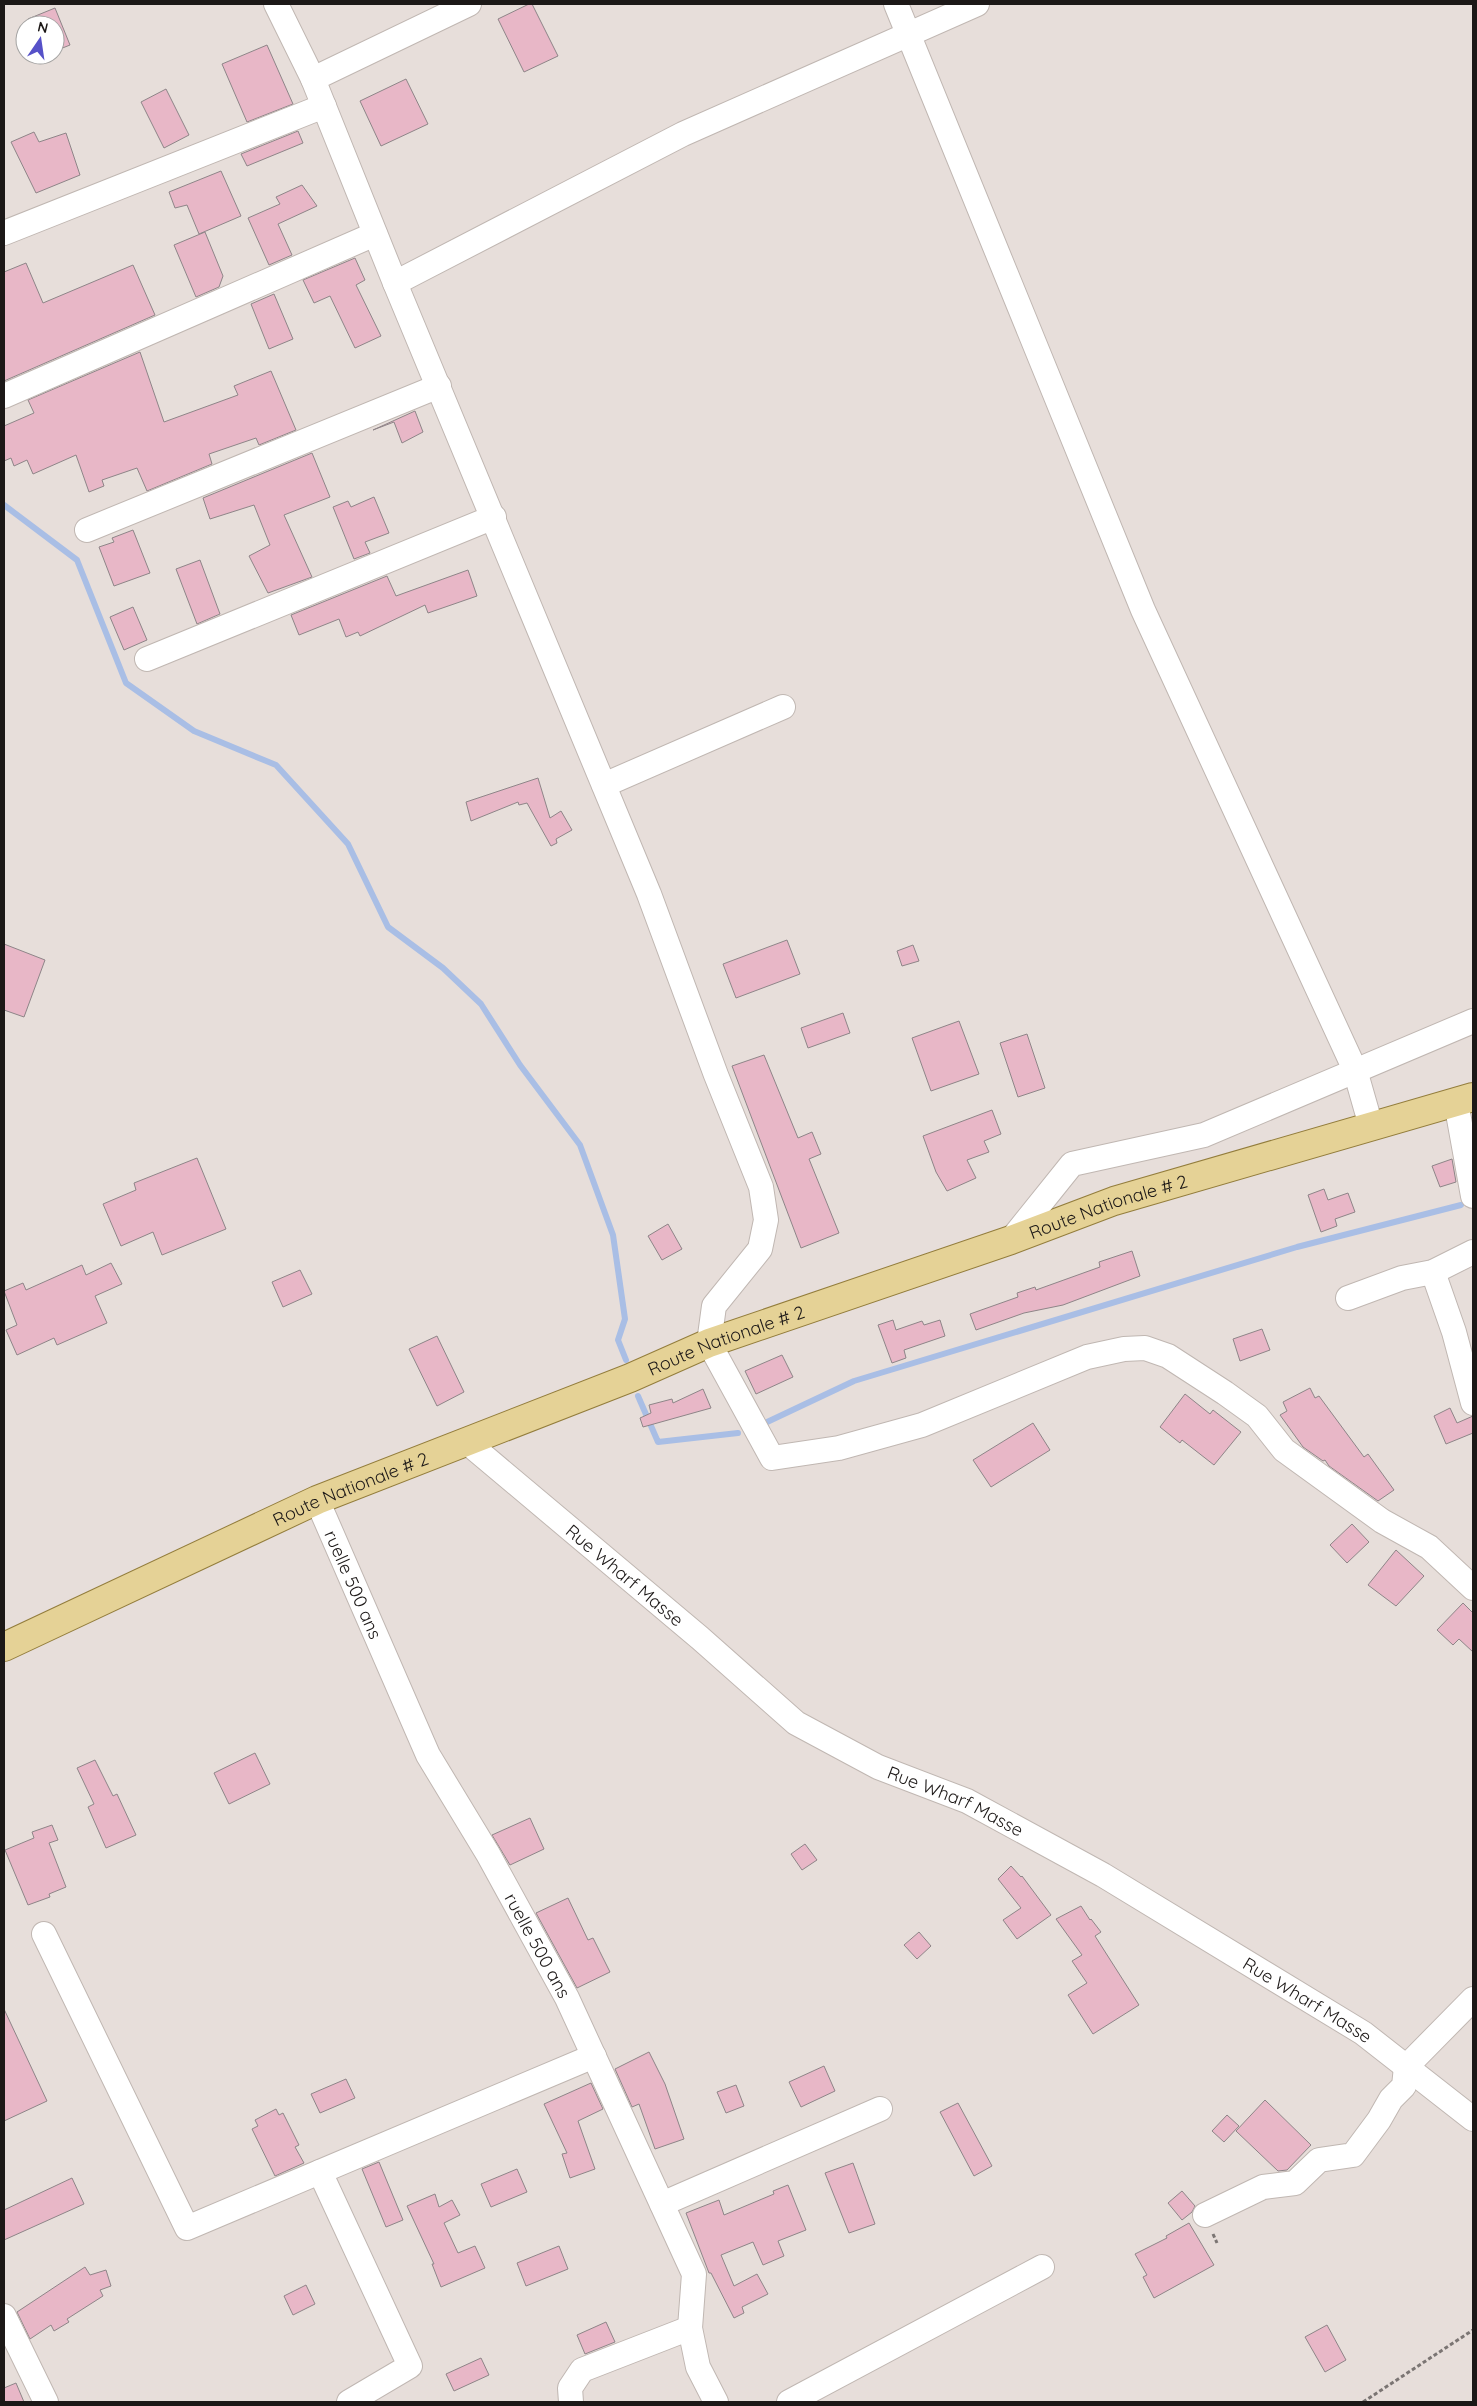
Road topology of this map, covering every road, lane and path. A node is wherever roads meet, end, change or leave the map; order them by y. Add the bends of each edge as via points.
1 (276, 4) edge
2 (469, 4) edge
3 (896, 4) edge
4 (977, 4) edge
5 (909, 34) junction
6 (313, 79) junction
7 (324, 106) junction
8 (4, 233) edge
9 (375, 234) junction
10 (395, 283) junction
11 (439, 386) junction
12 (4, 396) edge
13 (494, 517) junction
14 (87, 530) dead end
15 (147, 659) dead end
16 (783, 707) dead end
17 (604, 785) junction
18 (1473, 1022) edge
19 (1356, 1070) junction
20 (1464, 1100) edge
21 (1371, 1126) junction
22 (1473, 1196) edge
23 (1011, 1240) junction
24 (1473, 1252) edge
25 (1433, 1272) junction
26 (1348, 1298) dead end
27 (709, 1342) junction
28 (1473, 1403) edge
29 (468, 1443) junction
30 (317, 1500) junction
31 (1473, 1588) edge
32 (4, 1647) edge
33 (44, 1934) dead end
34 (1473, 2000) edge
35 (594, 2056) junction
36 (1406, 2067) junction
37 (880, 2109) dead end
38 (1473, 2119) edge
39 (320, 2172) junction
40 (662, 2204) junction
41 (1205, 2215) dead end
42 (1042, 2267) dead end
43 (690, 2328) junction
44 (7, 2330) edge
45 (1473, 2330) edge
46 (46, 2402) edge
47 (349, 2402) edge
48 (571, 2402) edge
49 (716, 2402) edge
50 (789, 2402) edge
51 (1363, 2402) edge

1 - 6 street
2 - 6 street
3 - 5 street
4 - 5 street
5 - 10 street via 683,134
5 - 19 street via 1144,610
6 - 7 street
7 - 8 street
7 - 9 street
9 - 10 street
9 - 12 street
10 - 11 street
11 - 13 street
11 - 14 street
13 - 15 street
13 - 17 street
16 - 17 street
17 - 27 street via 761,1188 766,1220 760,1249 714,1306
18 - 19 street
19 - 21 street
19 - 23 street via 1204,1135 1072,1164
20 - 21 main road, Route Nationale # 2
20 - 22 street
21 - 23 main road, Route Nationale # 2 via 1114,1201
23 - 27 main road, Route Nationale # 2
24 - 25 street
25 - 26 street via 1402,1278
25 - 28 street via 1454,1332
27 - 29 main road, Route Nationale # 2 via 630,1378
27 - 31 street via 772,1458 839,1448 922,1425 1087,1357 1144,1348 1168,1356 1225,1393 1256,1416 1284,1450 1382,1521 1429,1547
29 - 30 main road, Route Nationale # 2
29 - 36 street, Rue Wharf Masse via 700,1638 796,1724 878,1767 967,1801 1103,1875 1362,2033
30 - 32 main road, Route Nationale # 2
30 - 35 street, ruelle 500 ans via 428,1755 488,1854 567,1998
33 - 39 street via 187,2228
34 - 36 street
35 - 39 street
35 - 40 street, ruelle 500 ans
36 - 38 street, Rue Wharf Masse
36 - 41 street via 1404,2086 1391,2099 1353,2155 1319,2160 1295,2183 1262,2187
37 - 40 street
39 - 47 street via 410,2366
40 - 43 street, ruelle 500 ans via 694,2274
42 - 50 street
43 - 48 street via 582,2370 570,2388
43 - 49 street, ruelle 500 ans via 698,2367
44 - 46 street
45 - 51 path

